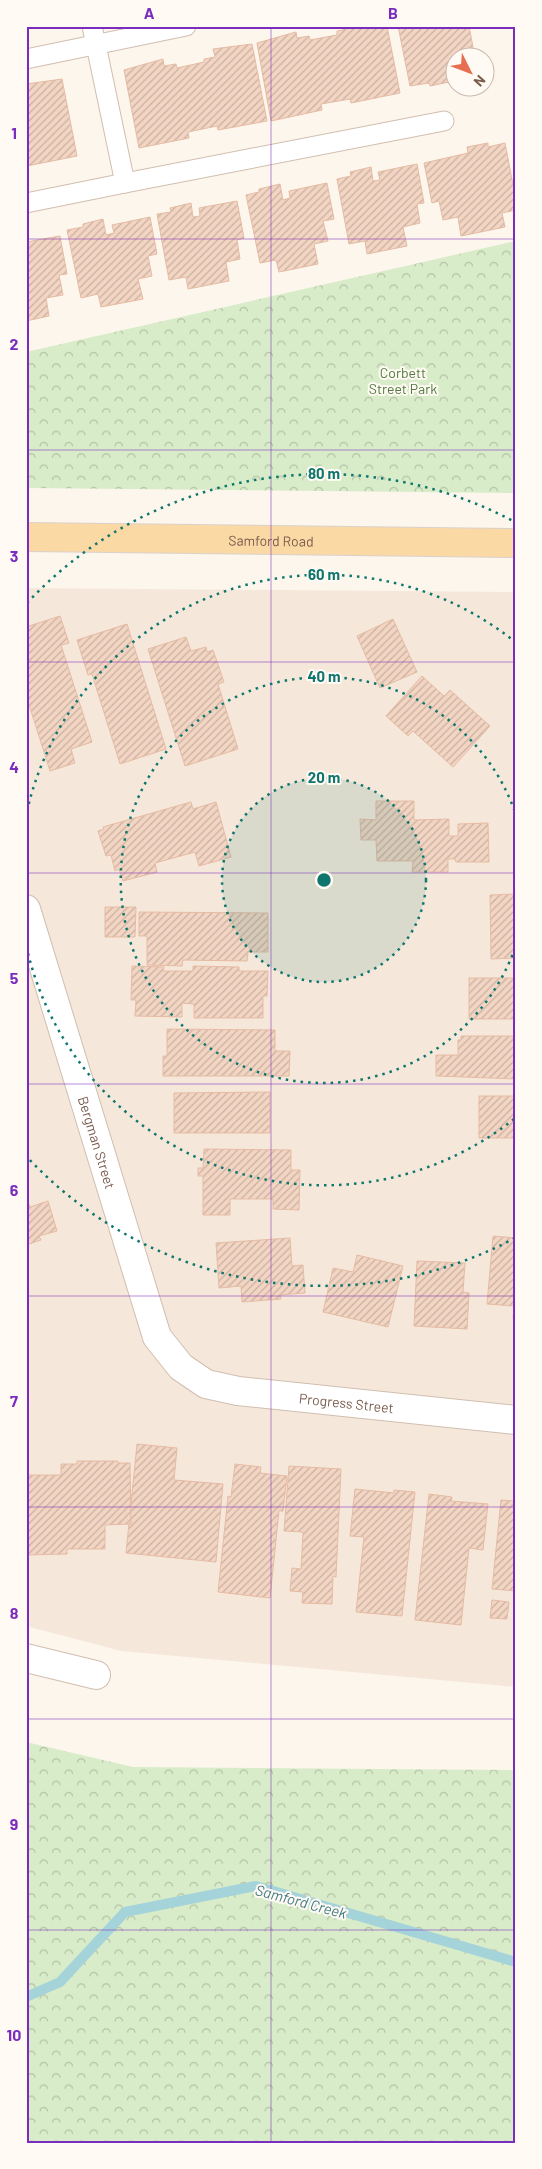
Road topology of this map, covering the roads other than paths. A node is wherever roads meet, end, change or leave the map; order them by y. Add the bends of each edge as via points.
1 (92, 26) edge
2 (186, 26) edge
3 (96, 45) junction
4 (26, 59) edge
5 (444, 120) dead end
6 (125, 183) junction
7 (26, 204) edge
8 (26, 537) edge
9 (515, 547) edge
10 (26, 910) edge
11 (32, 949) edge
12 (181, 1367) joint
13 (516, 1420) edge
14 (26, 1658) edge
15 (96, 1675) dead end

1 - 3 lane
2 - 3 lane
3 - 4 lane
3 - 6 lane
5 - 6 lane
6 - 7 lane
8 - 9 main road, Samford Road
10 - 11 street, Bergman Street
11 - 12 street, Bergman Street via 157,1337
12 - 13 street, Progress Street via 206,1384 238,1391
14 - 15 street

